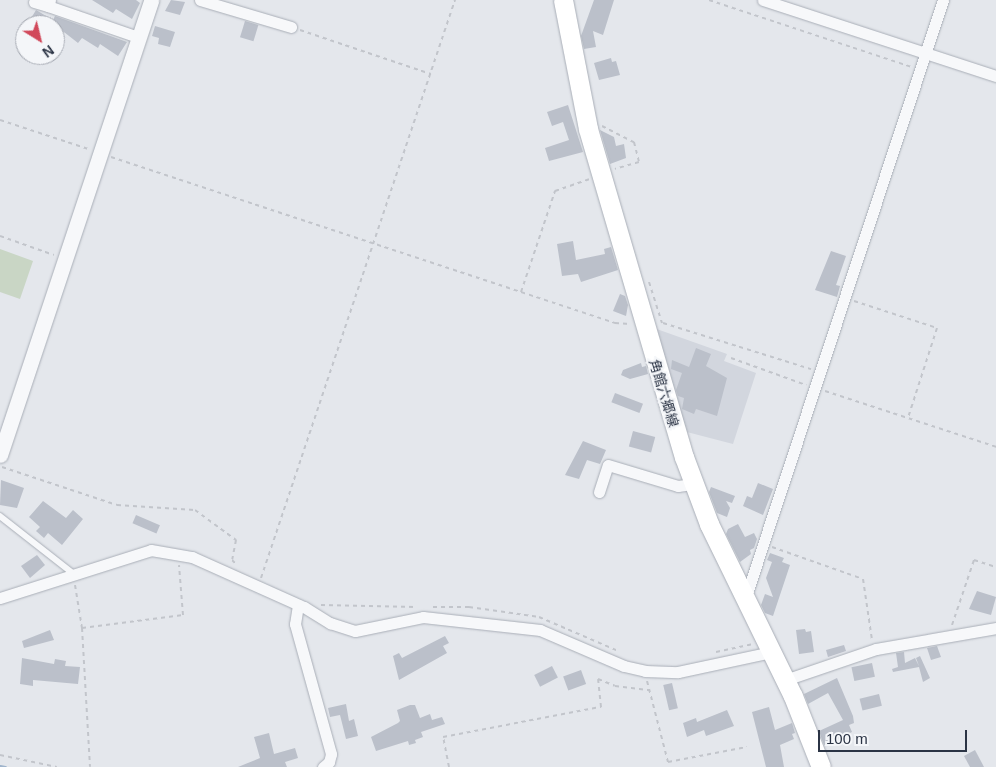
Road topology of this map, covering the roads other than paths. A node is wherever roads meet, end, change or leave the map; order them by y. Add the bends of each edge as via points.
1 (151, 0) edge
2 (200, 0) edge
3 (563, 0) edge
4 (763, 0) edge
5 (943, 0) edge
6 (34, 2) dead end
7 (49, 3) edge
8 (291, 27) road end
9 (138, 37) junction
10 (926, 53) junction
11 (996, 76) edge
12 (0, 455) edge
13 (693, 484) junction
14 (599, 492) dead end
15 (0, 516) edge
16 (73, 573) junction
17 (0, 598) edge
18 (745, 599) junction
19 (298, 604) junction
20 (996, 628) edge
21 (768, 646) junction
22 (785, 680) junction
23 (324, 767) edge
24 (821, 767) edge

1 - 9 street
2 - 8 street
3 - 13 main road, 角館六郷線 via 588,129 607,173
4 - 10 street
5 - 10 street
6 - 7 street
7 - 9 street
9 - 12 street
10 - 11 street
10 - 18 street
13 - 14 street via 678,486 608,466
13 - 18 main road, 角館六郷線
15 - 16 lane
16 - 17 street
16 - 19 street via 151,550 180,554 260,582
18 - 21 main road, 角館六郷線
19 - 21 street via 330,622 355,631 423,617 540,630 645,671 678,672
19 - 23 street via 294,624 330,754
20 - 22 street via 873,650
21 - 22 main road, 角館六郷線
22 - 24 main road, 角館六郷線

